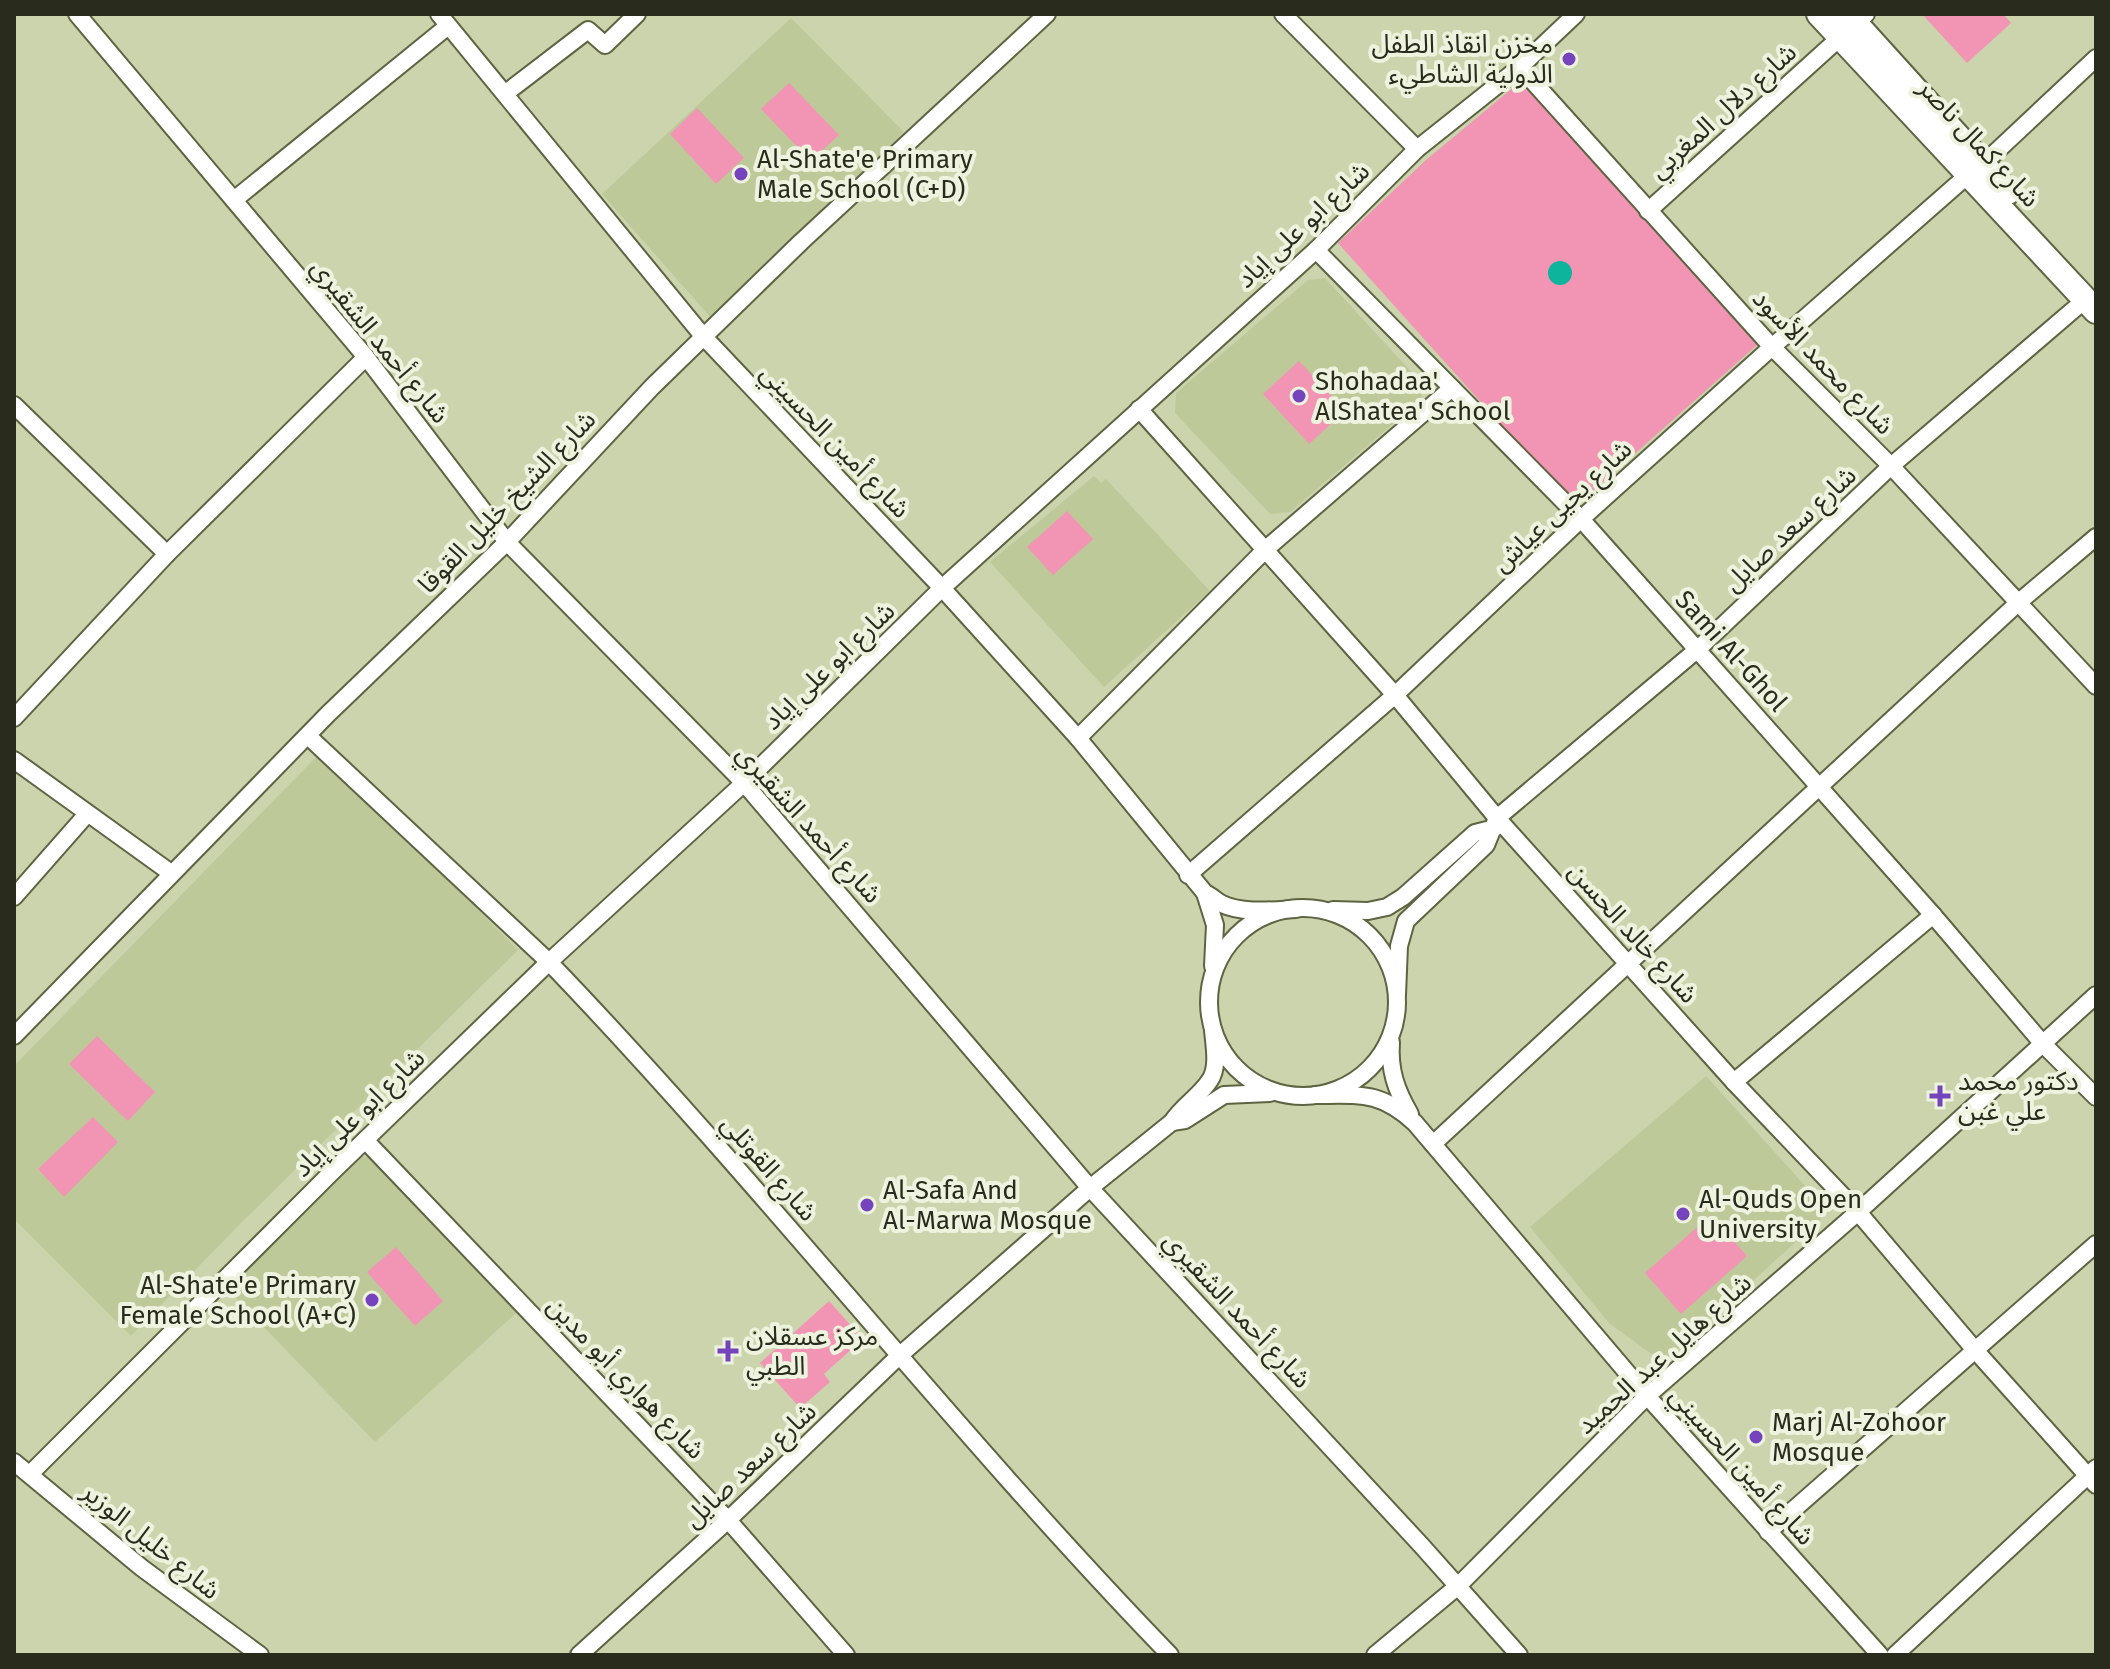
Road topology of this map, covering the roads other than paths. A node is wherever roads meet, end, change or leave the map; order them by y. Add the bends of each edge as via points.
1 (77, 14) edge
2 (637, 14) edge
3 (1283, 14) edge
4 (1576, 14) edge
5 (1819, 14) edge
6 (1042, 16) edge
7 (444, 20) edge
8 (1852, 22) edge
9 (2096, 58) edge
10 (1520, 67) junction
11 (506, 93) junction
12 (1417, 149) junction
13 (1976, 169) junction
14 (234, 200) junction
15 (1648, 211) junction
16 (1316, 250) junction
17 (2094, 297) edge
18 (703, 336) junction
19 (1772, 347) junction
20 (366, 357) junction
21 (1452, 388) junction
22 (14, 405) edge
23 (1139, 409) junction
24 (1891, 466) junction
25 (1581, 519) junction
26 (2096, 537) edge
27 (507, 542) junction
28 (1266, 549) junction
29 (167, 554) junction
30 (942, 588) junction
31 (2019, 602) junction
32 (1698, 649) junction
33 (2096, 686) edge
34 (1395, 695) junction
35 (14, 718) edge
36 (308, 736) junction
37 (1078, 738) junction
38 (14, 760) edge
39 (744, 783) junction
40 (1819, 787) junction
41 (87, 814) junction
42 (1496, 823) junction
43 (171, 873) junction
44 (1188, 875) junction
45 (1205, 893) junction
46 (14, 897) edge
47 (1296, 909) junction
48 (1320, 910) junction
49 (1933, 915) junction
50 (549, 962) junction
51 (1627, 962) junction
52 (1210, 986) junction
53 (1397, 995) junction
54 (2096, 995) edge
55 (1213, 1030) junction
56 (1392, 1032) junction
57 (14, 1036) edge
58 (2043, 1044) junction
59 (1734, 1082) junction
60 (1281, 1093) junction
61 (1316, 1095) junction
62 (2096, 1097) edge
63 (1172, 1122) junction
64 (1415, 1123) junction
65 (365, 1140) junction
66 (1433, 1144) junction
67 (1090, 1188) junction
68 (1858, 1212) junction
69 (2096, 1244) edge
70 (1975, 1350) junction
71 (899, 1356) junction
72 (1647, 1396) junction
73 (14, 1462) edge
74 (30, 1474) junction
75 (2093, 1476) edge
76 (728, 1520) junction
77 (1768, 1532) junction
78 (1458, 1586) junction
79 (260, 1655) edge
80 (579, 1655) edge
81 (846, 1655) edge
82 (1170, 1655) edge
83 (1375, 1655) edge
84 (1519, 1655) edge
85 (1880, 1655) edge
86 (1895, 1655) edge

1 - 14 street, شارع أحمد الشقيري
2 - 11 street via 605,45 588,30
3 - 12 street
4 - 10 street, شارع ابو على إياد
5 - 8 main road, شارع كمال ناصر
6 - 18 street, شارع الشيخ خليل القوقا
7 - 11 street, شارع أمين الحسيني
7 - 14 street
8 - 13 main road, شارع كمال ناصر
8 - 15 street, شارع دلال المغربي
9 - 13 street, شارع يحيى عياش
10 - 12 street, شارع ابو على إياد
10 - 15 street, شارع محمد الأسود
11 - 18 street, شارع أمين الحسيني
12 - 16 street, شارع ابو على إياد
13 - 17 main road, شارع كمال ناصر
13 - 19 street, شارع يحيى عياش
14 - 20 street, شارع أحمد الشقيري
15 - 19 street, شارع محمد الأسود
16 - 21 street, Sami Al-Ghol
16 - 23 street, شارع ابو على إياد
17 - 24 street, شارع سعد صايل
18 - 27 street, شارع الشيخ خليل القوقا
18 - 30 street, شارع أمين الحسيني
19 - 24 street, شارع محمد الأسود
19 - 25 street, شارع يحيى عياش
20 - 27 street, شارع أحمد الشقيري
20 - 29 street
21 - 25 street, Sami Al-Ghol
21 - 28 street
22 - 29 street
23 - 28 street, شارع خالد الحسن
23 - 30 street, شارع ابو على إياد
24 - 31 street, شارع محمد الأسود
24 - 32 street, شارع سعد صايل
25 - 32 street, Sami Al-Ghol
25 - 34 street, شارع يحيى عياش
26 - 31 street
27 - 36 street, شارع الشيخ خليل القوقا
27 - 39 street, شارع أحمد الشقيري
28 - 34 street, شارع خالد الحسن
28 - 37 street
29 - 35 street
30 - 37 street, شارع أمين الحسيني
30 - 39 street, شارع ابو على إياد
31 - 33 street, شارع محمد الأسود
31 - 40 street
32 - 40 street, Sami Al-Ghol
32 - 42 street, شارع سعد صايل
34 - 42 street, شارع خالد الحسن
34 - 44 street, شارع يحيى عياش
36 - 43 street, شارع الشيخ خليل القوقا
36 - 50 street, شارع القوتلي
37 - 44 street, شارع أمين الحسيني
38 - 41 street
39 - 50 street, شارع ابو على إياد
39 - 67 street, شارع أحمد الشقيري
40 - 49 street, Sami Al-Ghol
40 - 51 street
41 - 43 street
41 - 46 street
42 - 48 street, شارع سعد صايل via 1475,833 1387,907
42 - 51 street, شارع خالد الحسن
42 - 53 street, شارع سعد صايل via 1486,845 1406,921
43 - 57 street, شارع الشيخ خليل القوقا
44 - 45 street, شارع أمين الحسيني
45 - 47 street, شارع أمين الحسيني via 1234,907
45 - 52 street, شارع أمين الحسيني via 1215,936
47 - 48 street
47 - 52 street via 1273,913 1237,934 1221,956
48 - 53 street via 1343,917 1373,939 1390,965
49 - 58 street, Sami Al-Ghol
49 - 59 street
50 - 65 street, شارع ابو على إياد
50 - 71 street, شارع القوتلي via 714,1139
51 - 59 street, شارع خالد الحسن
51 - 66 street
52 - 55 street
53 - 56 street
54 - 58 street, شارع هايل عبد الحميد
55 - 60 street via 1237,1069
55 - 63 street, شارع سعد صايل via 1211,1080
56 - 61 street via 1362,1076
56 - 64 street, شارع أمين الحسيني via 1395,1085
58 - 62 street, Sami Al-Ghol
58 - 68 street, شارع هايل عبد الحميد
59 - 68 street, شارع خالد الحسن
60 - 61 street
60 - 63 street, شارع سعد صايل via 1224,1095 1185,1120
61 - 64 street, شارع أمين الحسيني via 1383,1099
63 - 67 street, شارع سعد صايل
64 - 66 street, شارع أمين الحسيني
65 - 74 street, شارع ابو على إياد
65 - 76 street, شارع هواري أبو مدين
66 - 72 street, شارع أمين الحسيني
67 - 71 street, شارع سعد صايل
67 - 78 street, شارع أحمد الشقيري
68 - 70 street, شارع خالد الحسن
68 - 72 street, شارع هايل عبد الحميد
69 - 70 street
70 - 75 street, شارع خالد الحسن
70 - 77 street
71 - 76 street, شارع سعد صايل
71 - 82 street, شارع القوتلي
72 - 77 street, شارع أمين الحسيني
72 - 78 street, شارع هايل عبد الحميد
73 - 74 street, شارع خليل الوزير
74 - 79 street, شارع خليل الوزير via 142,1568
75 - 86 street
76 - 80 street, شارع سعد صايل
76 - 81 street, شارع هواري أبو مدين
77 - 85 street, شارع أمين الحسيني
78 - 83 street, شارع هايل عبد الحميد
78 - 84 street, شارع أحمد الشقيري

